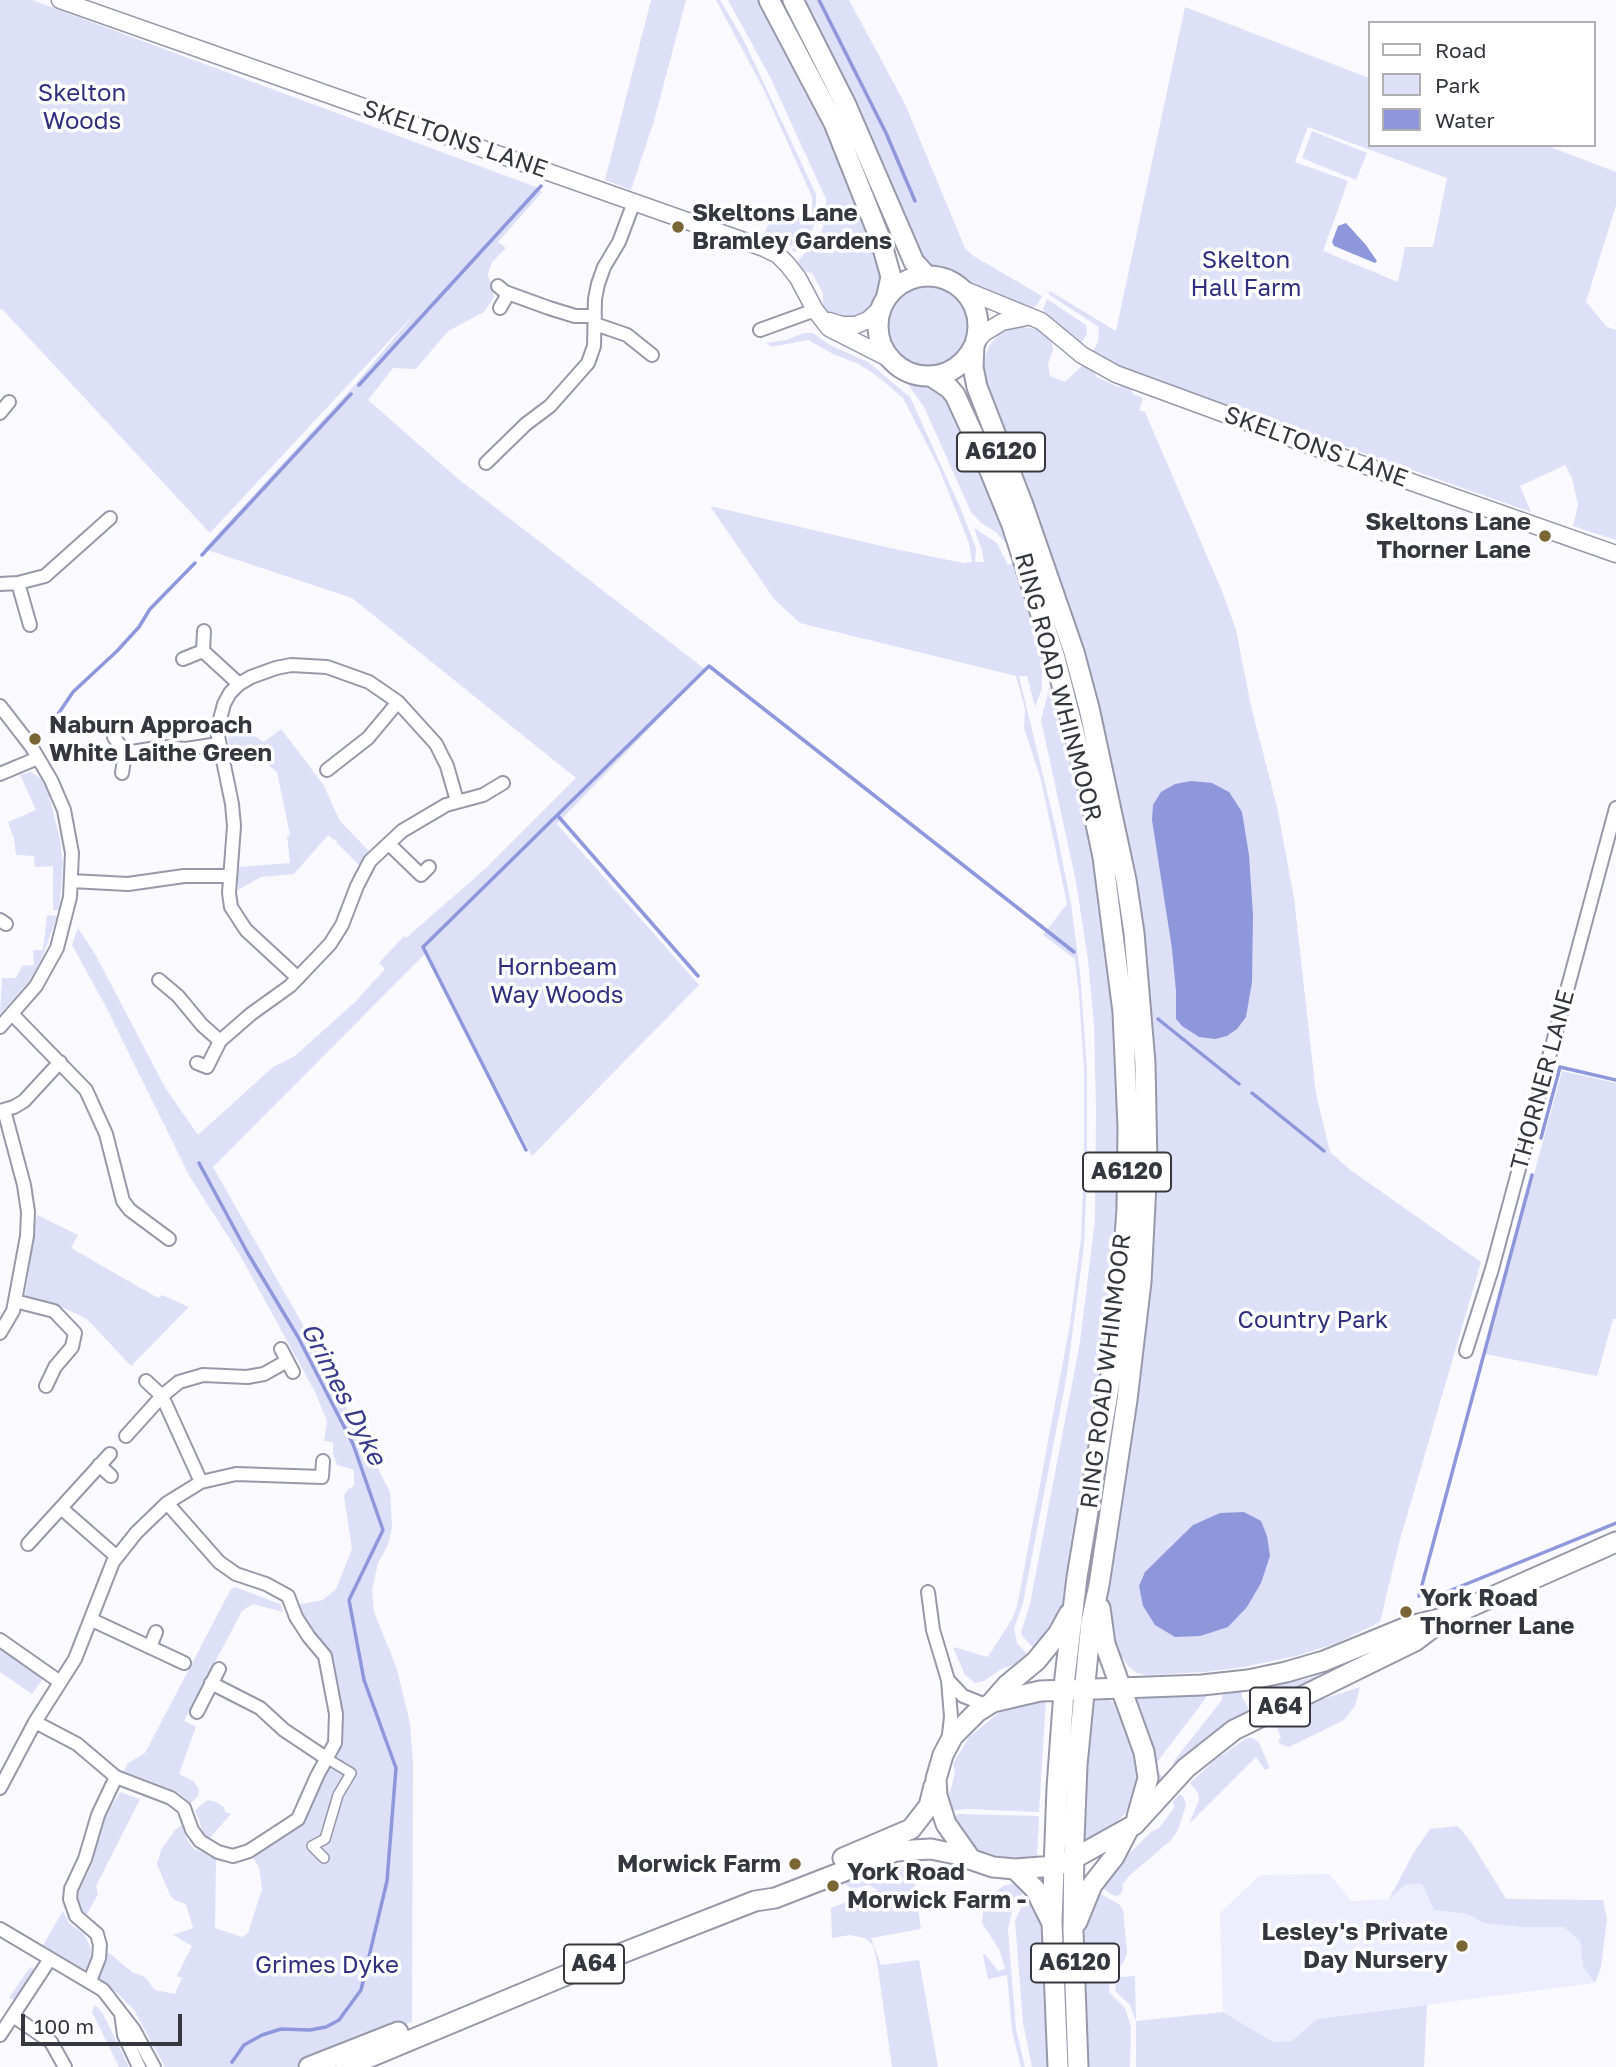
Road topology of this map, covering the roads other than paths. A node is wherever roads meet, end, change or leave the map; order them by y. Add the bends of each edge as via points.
1 (60, 0) edge
2 (769, 0) edge
3 (793, 0) edge
4 (634, 202) junction
5 (927, 276) junction
6 (960, 288) junction
7 (884, 303) junction
8 (500, 308) dead end
9 (817, 314) junction
10 (1029, 317) junction
11 (595, 320) junction
12 (760, 330) dead end
13 (974, 344) junction
14 (652, 355) dead end
15 (892, 360) junction
16 (931, 376) junction
17 (9, 402) dead end
18 (0, 412) edge
19 (486, 463) dead end
20 (110, 518) dead end
21 (1616, 554) edge
22 (1032, 558) junction
23 (18, 583) junction
24 (0, 584) edge
25 (30, 625) dead end
26 (204, 631) dead end
27 (203, 651) junction
28 (1065, 655) junction
29 (183, 659) dead end
30 (239, 684) junction
31 (398, 702) junction
32 (0, 706) edge
33 (114, 737) dead end
34 (218, 744) junction
35 (125, 753) junction
36 (38, 758) junction
37 (327, 770) dead end
38 (122, 773) dead end
39 (0, 774) edge
40 (503, 783) dead end
41 (457, 801) junction
42 (1616, 808) edge
43 (389, 844) junction
44 (429, 867) dead end
45 (230, 876) junction
46 (71, 881) junction
47 (298, 978) junction
48 (159, 979) dead end
49 (13, 1015) junction
50 (0, 1027) edge
51 (220, 1041) junction
52 (60, 1062) junction
53 (197, 1063) dead end
54 (2, 1111) edge
55 (169, 1240) dead end
56 (15, 1301) junction
57 (0, 1334) edge
58 (281, 1349) dead end
59 (1466, 1351) dead end
60 (146, 1381) dead end
61 (46, 1386) dead end
62 (162, 1396) junction
63 (126, 1436) dead end
64 (110, 1454) dead end
65 (323, 1461) dead end
66 (99, 1465) junction
67 (111, 1476) dead end
68 (201, 1482) junction
69 (167, 1503) junction
70 (61, 1508) junction
71 (1616, 1542) edge
72 (28, 1544) dead end
73 (117, 1557) junction
74 (1099, 1585) junction
75 (928, 1592) dead end
76 (1074, 1605) junction
77 (1447, 1617) junction
78 (92, 1620) junction
79 (156, 1632) dead end
80 (0, 1640) edge
81 (150, 1647) junction
82 (184, 1663) dead end
83 (219, 1669) dead end
84 (948, 1680) junction
85 (60, 1682) junction
86 (211, 1683) junction
87 (1122, 1688) junction
88 (1073, 1689) junction
89 (989, 1704) junction
90 (197, 1712) dead end
91 (35, 1722) junction
92 (948, 1744) junction
93 (326, 1758) junction
94 (116, 1777) junction
95 (936, 1779) junction
96 (0, 1788) edge
97 (1131, 1827) junction
98 (324, 1857) dead end
99 (970, 1858) junction
100 (1064, 1862) junction
101 (1015, 1869) junction
102 (755, 1900) junction
103 (1052, 1922) junction
104 (0, 1929) edge
105 (1073, 1931) junction
106 (50, 1959) junction
107 (90, 1981) junction
108 (120, 2010) junction
109 (13, 2016) junction
110 (464, 2016) junction
111 (0, 2035) edge
112 (65, 2067) edge
113 (139, 2067) edge
114 (153, 2067) edge
115 (309, 2067) edge
116 (346, 2067) edge
117 (1058, 2067) edge
118 (1078, 2067) edge

1 - 4 street, SKELTONS LANE
2 - 7 highway via 834,123 881,241 891,277
3 - 5 highway via 846,105 914,262
4 - 9 street, SKELTONS LANE via 778,255 798,278
4 - 11 street via 604,267 595,299
5 - 6 highway
5 - 7 highway via 906,281
6 - 10 street, SKELTONS LANE
6 - 13 highway via 975,307 978,331
7 - 9 street via 856,325 842,326
7 - 15 highway via 878,329
8 - 11 street via 503,290
9 - 12 street
9 - 15 street, SKELTONS LANE via 839,335
10 - 13 street via 1002,322
10 - 21 street, SKELTONS LANE via 1116,374
11 - 14 street via 627,335
11 - 19 street via 594,346 573,382
13 - 16 highway via 958,366
13 - 22 highway, RING ROAD WHINMOOR / A6120 via 976,387
15 - 16 highway via 909,372
16 - 22 highway, RING ROAD WHINMOOR / A6120 via 949,388 960,404
17 - 18 street
20 - 23 street via 45,576
22 - 28 highway, RING ROAD WHINMOOR / A6120
23 - 24 street
23 - 25 street
26 - 27 street
27 - 29 street
27 - 30 street
28 - 74 highway, RING ROAD WHINMOOR / A6120 via 1106,778 1128,893 1141,1001 1147,1121 1141,1282
28 - 76 highway, RING ROAD WHINMOOR / A6120 via 1108,891 1123,1012 1128,1127 1122,1283
30 - 31 street via 276,667 315,665 369,682
30 - 34 street via 225,704
31 - 37 street via 368,738
31 - 41 street via 443,755
32 - 36 street
33 - 35 street
34 - 35 street
34 - 45 street via 232,804
35 - 38 street
36 - 39 street
36 - 46 street via 64,810 72,853
40 - 41 street via 483,795
41 - 43 street via 415,822
42 - 59 street, THORNER LANE
43 - 44 street via 421,874
43 - 47 street via 366,868 330,944
45 - 46 street via 184,876 128,884
45 - 47 street via 236,918
46 - 49 street via 57,948
47 - 51 street
48 - 51 street
49 - 50 street
49 - 52 street
51 - 53 street via 206,1067
52 - 54 street via 24,1101
52 - 55 street via 86,1090 98,1112 123,1201
54 - 56 street via 28,1212
56 - 57 street
56 - 61 street via 54,1311 75,1333 72,1348
58 - 62 street via 290,1366 247,1377 203,1375 179,1382
60 - 62 street
62 - 63 street
62 - 68 street
64 - 66 street
65 - 68 street via 327,1477 236,1474
66 - 67 street
66 - 70 street
68 - 69 street
69 - 73 street
69 - 93 street via 219,1562 288,1596 296,1617 325,1656 336,1714 335,1743
70 - 72 street
70 - 73 street
71 - 77 highway, A64
73 - 78 street
74 - 87 highway, RING ROAD WHINMOOR / A6120 via 1105,1644
74 - 88 highway, RING ROAD WHINMOOR / A6120
75 - 84 street via 933,1630
76 - 88 highway, RING ROAD WHINMOOR / A6120
76 - 89 highway, RING ROAD WHINMOOR / A6120 via 1036,1661
77 - 87 highway, A64 via 1286,1672 1219,1684
77 - 97 highway, A64 via 1415,1641 1234,1730 1186,1768
78 - 81 street
78 - 85 street
79 - 81 street
80 - 85 street
81 - 82 street
83 - 86 street
84 - 89 street via 963,1696
84 - 92 street
85 - 91 street
86 - 90 street
86 - 93 street via 260,1708
87 - 88 highway
87 - 97 highway, RING ROAD WHINMOOR via 1148,1778
88 - 89 highway via 1024,1693
88 - 100 highway, A6120
89 - 92 highway, RING ROAD WHINMOOR
91 - 94 street via 78,1744
91 - 96 street
92 - 95 highway
93 - 94 street via 298,1819 249,1851 233,1856 200,1841 184,1808 172,1798
93 - 98 street via 351,1773 338,1795 324,1839 312,1846
94 - 107 street via 71,1889 76,1916 97,1934 100,1945
95 - 99 highway via 946,1824
95 - 102 highway, A64 via 929,1805 911,1829 770,1889
97 - 100 highway
97 - 105 highway, A6120 via 1092,1885
99 - 101 highway
99 - 102 highway, A64 via 931,1849 905,1849 775,1898
100 - 101 highway
100 - 103 highway, A6120
100 - 105 highway, A6120
101 - 103 highway, A6120 via 1035,1889
102 - 110 highway, A64
103 - 117 highway, A6120
104 - 106 street
105 - 118 highway, A6120
106 - 107 street
106 - 109 street
107 - 108 street
108 - 113 street via 124,2035
108 - 114 street
109 - 111 street
109 - 112 street via 51,2042
110 - 115 highway, A64 via 398,2033
110 - 116 highway, A64

